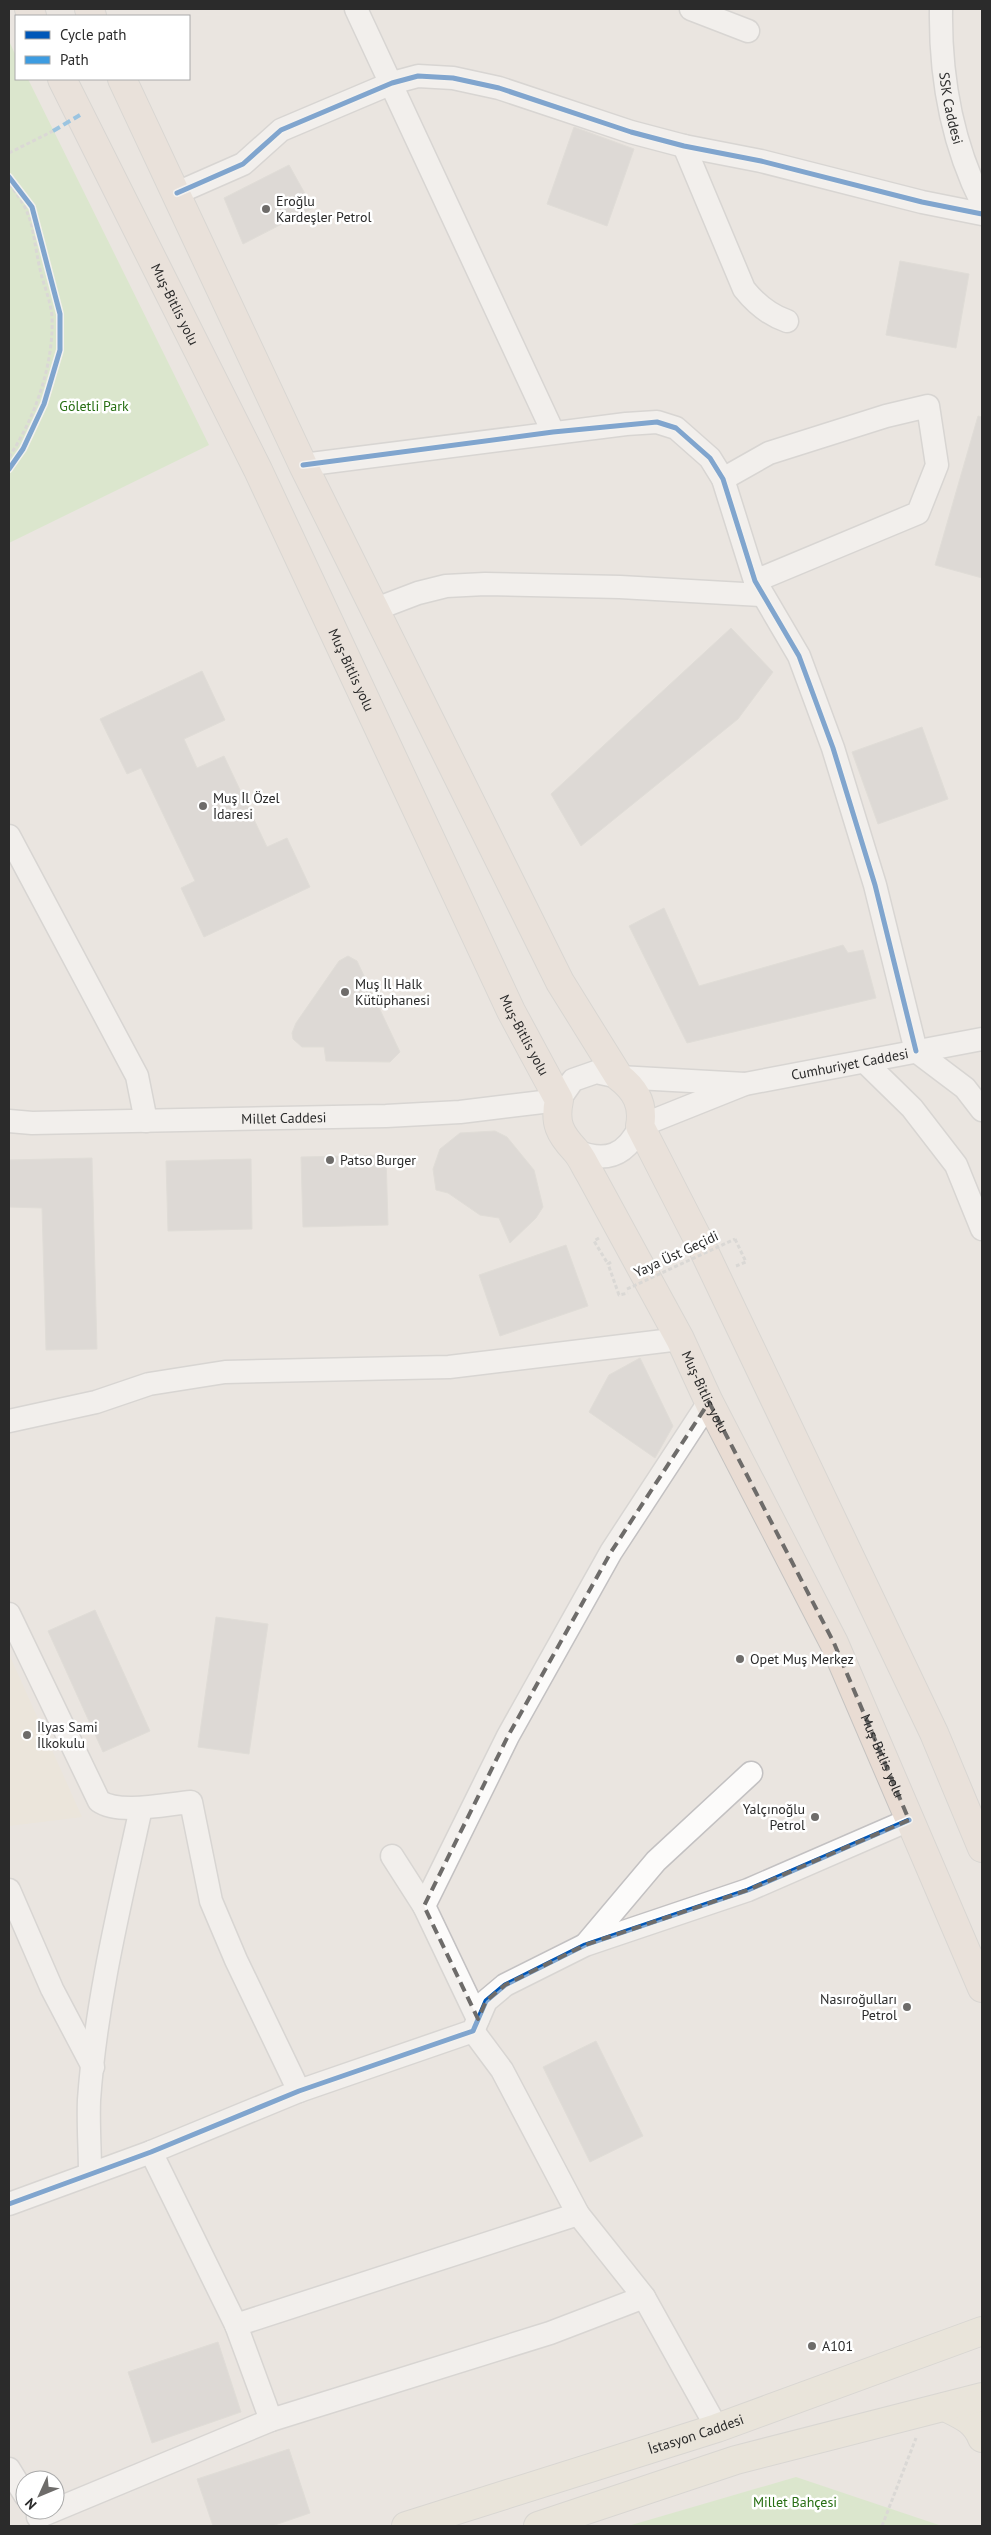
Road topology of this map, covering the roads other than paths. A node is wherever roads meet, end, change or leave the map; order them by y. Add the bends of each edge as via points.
1 (356, 9) edge
2 (691, 9) edge
3 (941, 9) edge
4 (748, 31) dead end
5 (63, 80) edge
6 (122, 80) edge
7 (392, 83) junction
8 (684, 146) junction
9 (177, 193) junction
10 (982, 203) edge
11 (982, 214) edge
12 (787, 321) dead end
13 (553, 432) junction
14 (304, 465) junction
15 (722, 479) junction
16 (758, 588) junction
17 (376, 609) junction
18 (9, 836) edge
19 (982, 1040) edge
20 (916, 1051) junction
21 (865, 1062) junction
22 (619, 1077) junction
23 (745, 1084) junction
24 (559, 1100) junction
25 (982, 1110) edge
26 (9, 1121) edge
27 (146, 1121) junction
28 (640, 1126) junction
29 (576, 1150) junction
30 (982, 1228) edge
31 (680, 1340) junction
32 (709, 1402) junction
33 (9, 1421) edge
34 (9, 1614) edge
35 (751, 1773) dead end
36 (141, 1808) junction
37 (909, 1820) junction
38 (982, 1848) edge
39 (392, 1856) dead end
40 (9, 1890) edge
41 (424, 1906) junction
42 (585, 1945) junction
43 (982, 1988) edge
44 (475, 2025) junction
45 (93, 2067) junction
46 (299, 2092) junction
47 (151, 2152) junction
48 (90, 2173) junction
49 (9, 2204) edge
50 (578, 2214) junction
51 (644, 2297) junction
52 (236, 2325) junction
53 (982, 2331) edge
54 (982, 2397) edge
55 (935, 2409) junction
56 (271, 2420) junction
57 (717, 2428) junction
58 (982, 2438) edge
59 (65, 2507) edge
60 (406, 2526) edge
61 (538, 2526) edge

1 - 7 street
2 - 4 street
3 - 10 street, SSK Caddesi via 948,97 956,141
5 - 24 highway, Muş-Bitlis yolu via 258,470 511,1011
6 - 9 highway
7 - 8 street via 418,76 452,78 499,88
7 - 9 street via 281,130 243,164
7 - 13 street
8 - 11 street via 761,161
8 - 12 street via 744,289 753,301 775,317
9 - 14 highway
13 - 14 street
13 - 15 street via 657,422 676,428 692,441 710,458
14 - 17 highway
15 - 16 street
15 - 16 street via 769,453 928,406 937,465 918,513
16 - 17 street via 547,584 446,586
16 - 20 street via 799,656 833,748 875,885
17 - 22 highway via 560,982
18 - 27 street via 137,1076
19 - 20 street, Cumhuriyet Caddesi
20 - 21 street, Cumhuriyet Caddesi
20 - 25 street via 965,1088
21 - 23 street, Cumhuriyet Caddesi
21 - 30 street via 912,1108 956,1165
22 - 23 street, Cumhuriyet Caddesi
22 - 24 street, Cumhuriyet Caddesi via 608,1073 584,1074 565,1089
22 - 28 highway via 638,1098 642,1118
23 - 28 street, Cumhuriyet Caddesi
24 - 27 street, Millet Caddesi via 460,1112 386,1116
24 - 29 highway, Muş-Bitlis yolu via 558,1127
26 - 27 street, Millet Caddesi
28 - 29 street via 634,1139 618,1153 590,1156
28 - 38 highway via 703,1249 934,1733
29 - 31 highway, Muş-Bitlis yolu
31 - 32 highway, Muş-Bitlis yolu
31 - 33 street via 449,1368 225,1372 148,1384 96,1402
32 - 37 highway, Muş-Bitlis yolu via 834,1643
32 - 41 street via 611,1552 508,1736
34 - 36 street via 99,1801 113,1807
35 - 42 street via 656,1861
36 - 45 street via 112,1937
36 - 46 street via 190,1802 211,1901
37 - 42 street via 748,1890
37 - 43 highway, Muş-Bitlis yolu
39 - 41 street
40 - 45 street via 52,1990
41 - 44 street
42 - 44 street via 505,1985 486,2001
44 - 46 street
44 - 50 street
45 - 48 street via 89,2101
46 - 47 street
47 - 48 street
47 - 52 street
48 - 49 street
50 - 51 street
50 - 52 street
51 - 56 street via 550,2333
51 - 57 street
52 - 56 street
53 - 57 main road, İstasyon Caddesi
54 - 55 main road
55 - 58 main road via 968,2418 976,2425
55 - 61 main road via 736,2460
56 - 59 street
57 - 60 main road, İstasyon Caddesi

